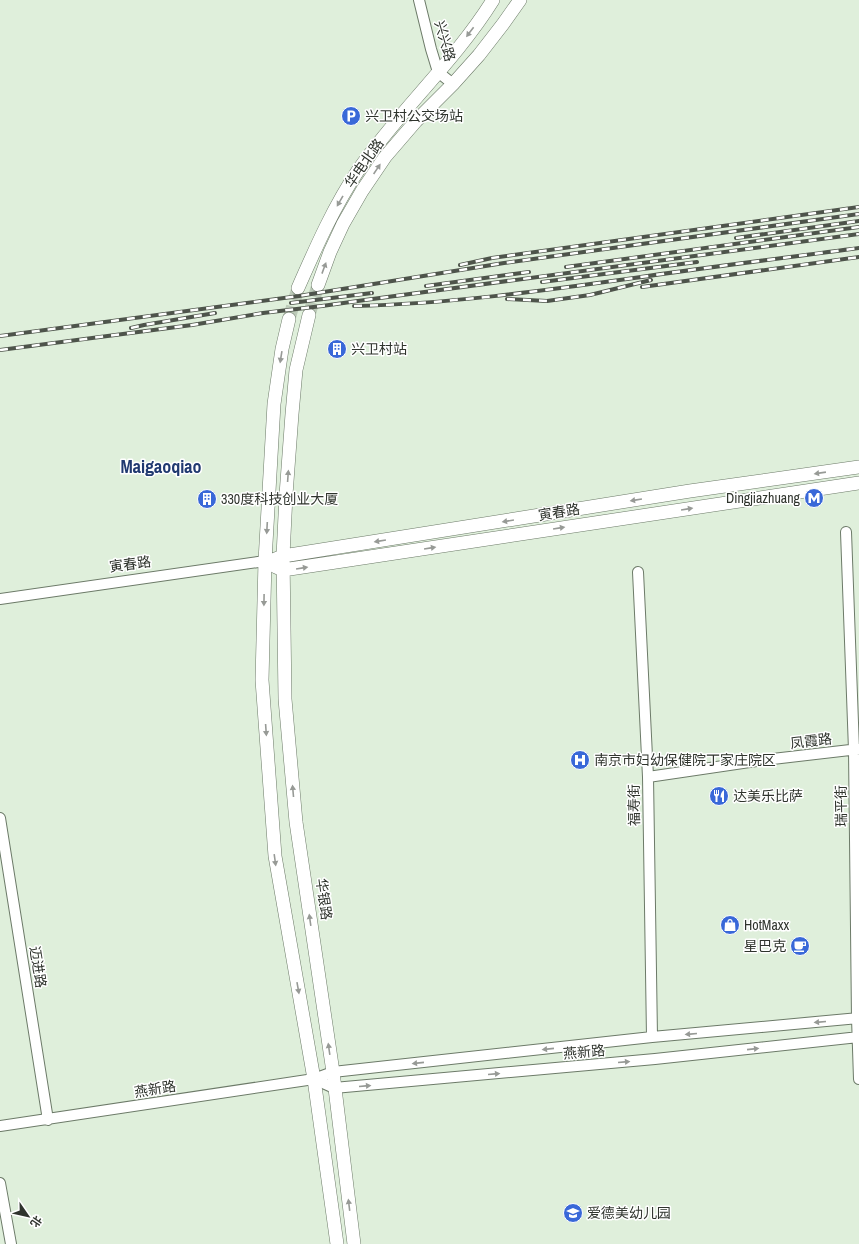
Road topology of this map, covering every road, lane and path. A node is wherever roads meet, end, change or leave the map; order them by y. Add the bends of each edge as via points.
1 (420, 0) edge
2 (493, 0) edge
3 (520, 0) edge
4 (438, 72) junction
5 (454, 84) junction
6 (318, 285) tunnel mouth
7 (298, 288) tunnel mouth
8 (309, 315) tunnel mouth
9 (289, 319) tunnel mouth
10 (859, 467) edge
11 (859, 483) edge
12 (846, 532) dead end
13 (283, 556) junction
14 (265, 561) junction
15 (283, 570) junction
16 (638, 572) dead end
17 (0, 599) edge
18 (857, 750) edge
19 (648, 777) junction
20 (0, 818) edge
21 (4, 864) edge
22 (858, 1018) edge
23 (858, 1037) edge
24 (652, 1038) junction
25 (332, 1072) junction
26 (314, 1079) junction
27 (859, 1079) edge
28 (334, 1088) junction
29 (48, 1120) junction
30 (0, 1126) edge
31 (0, 1183) edge
32 (11, 1244) edge
33 (337, 1244) edge
34 (354, 1244) edge

1 - 4 street, 兴兴路
2 -> 4 main road, 华电北路
3 - 5 main road, 华电北路
4 - 5 street, 兴兴路
4 -> 7 main road, 华电北路 via 359,169 338,203
6 -> 5 main road, 华电北路 via 343,224 362,191 381,163 416,121
13 -> 8 main road via 296,370
9 -> 14 main road via 274,404
10 -> 13 main road, 寅春路
15 -> 11 main road, 寅春路
12 - 18 street, 瑞平街
13 - 14 main road, 寅春路
13 - 15 main road, 华银路
14 - 15 main road
14 - 17 street, 寅春路
14 -> 26 main road via 262,680 275,856
25 -> 15 main road, 华银路 via 296,822 285,699
16 - 19 street, 福寿街
18 - 19 street, 凤霞路
18 - 22 street, 瑞平街
19 - 24 street, 福寿街
20 - 21 street, 迈进路
21 - 29 street, 迈进路
22 - 23 street, 瑞平街
22 -> 24 street, 燕新路
23 - 27 street, 瑞平街
28 -> 23 street, 燕新路 via 655,1059
24 -> 25 street, 燕新路
25 - 26 street, 燕新路
25 - 28 main road, 华银路
26 - 28 street, 燕新路
26 - 29 street, 燕新路
26 - 33 main road
34 -> 28 main road, 华银路
29 - 30 street, 燕新路
31 - 32 street

